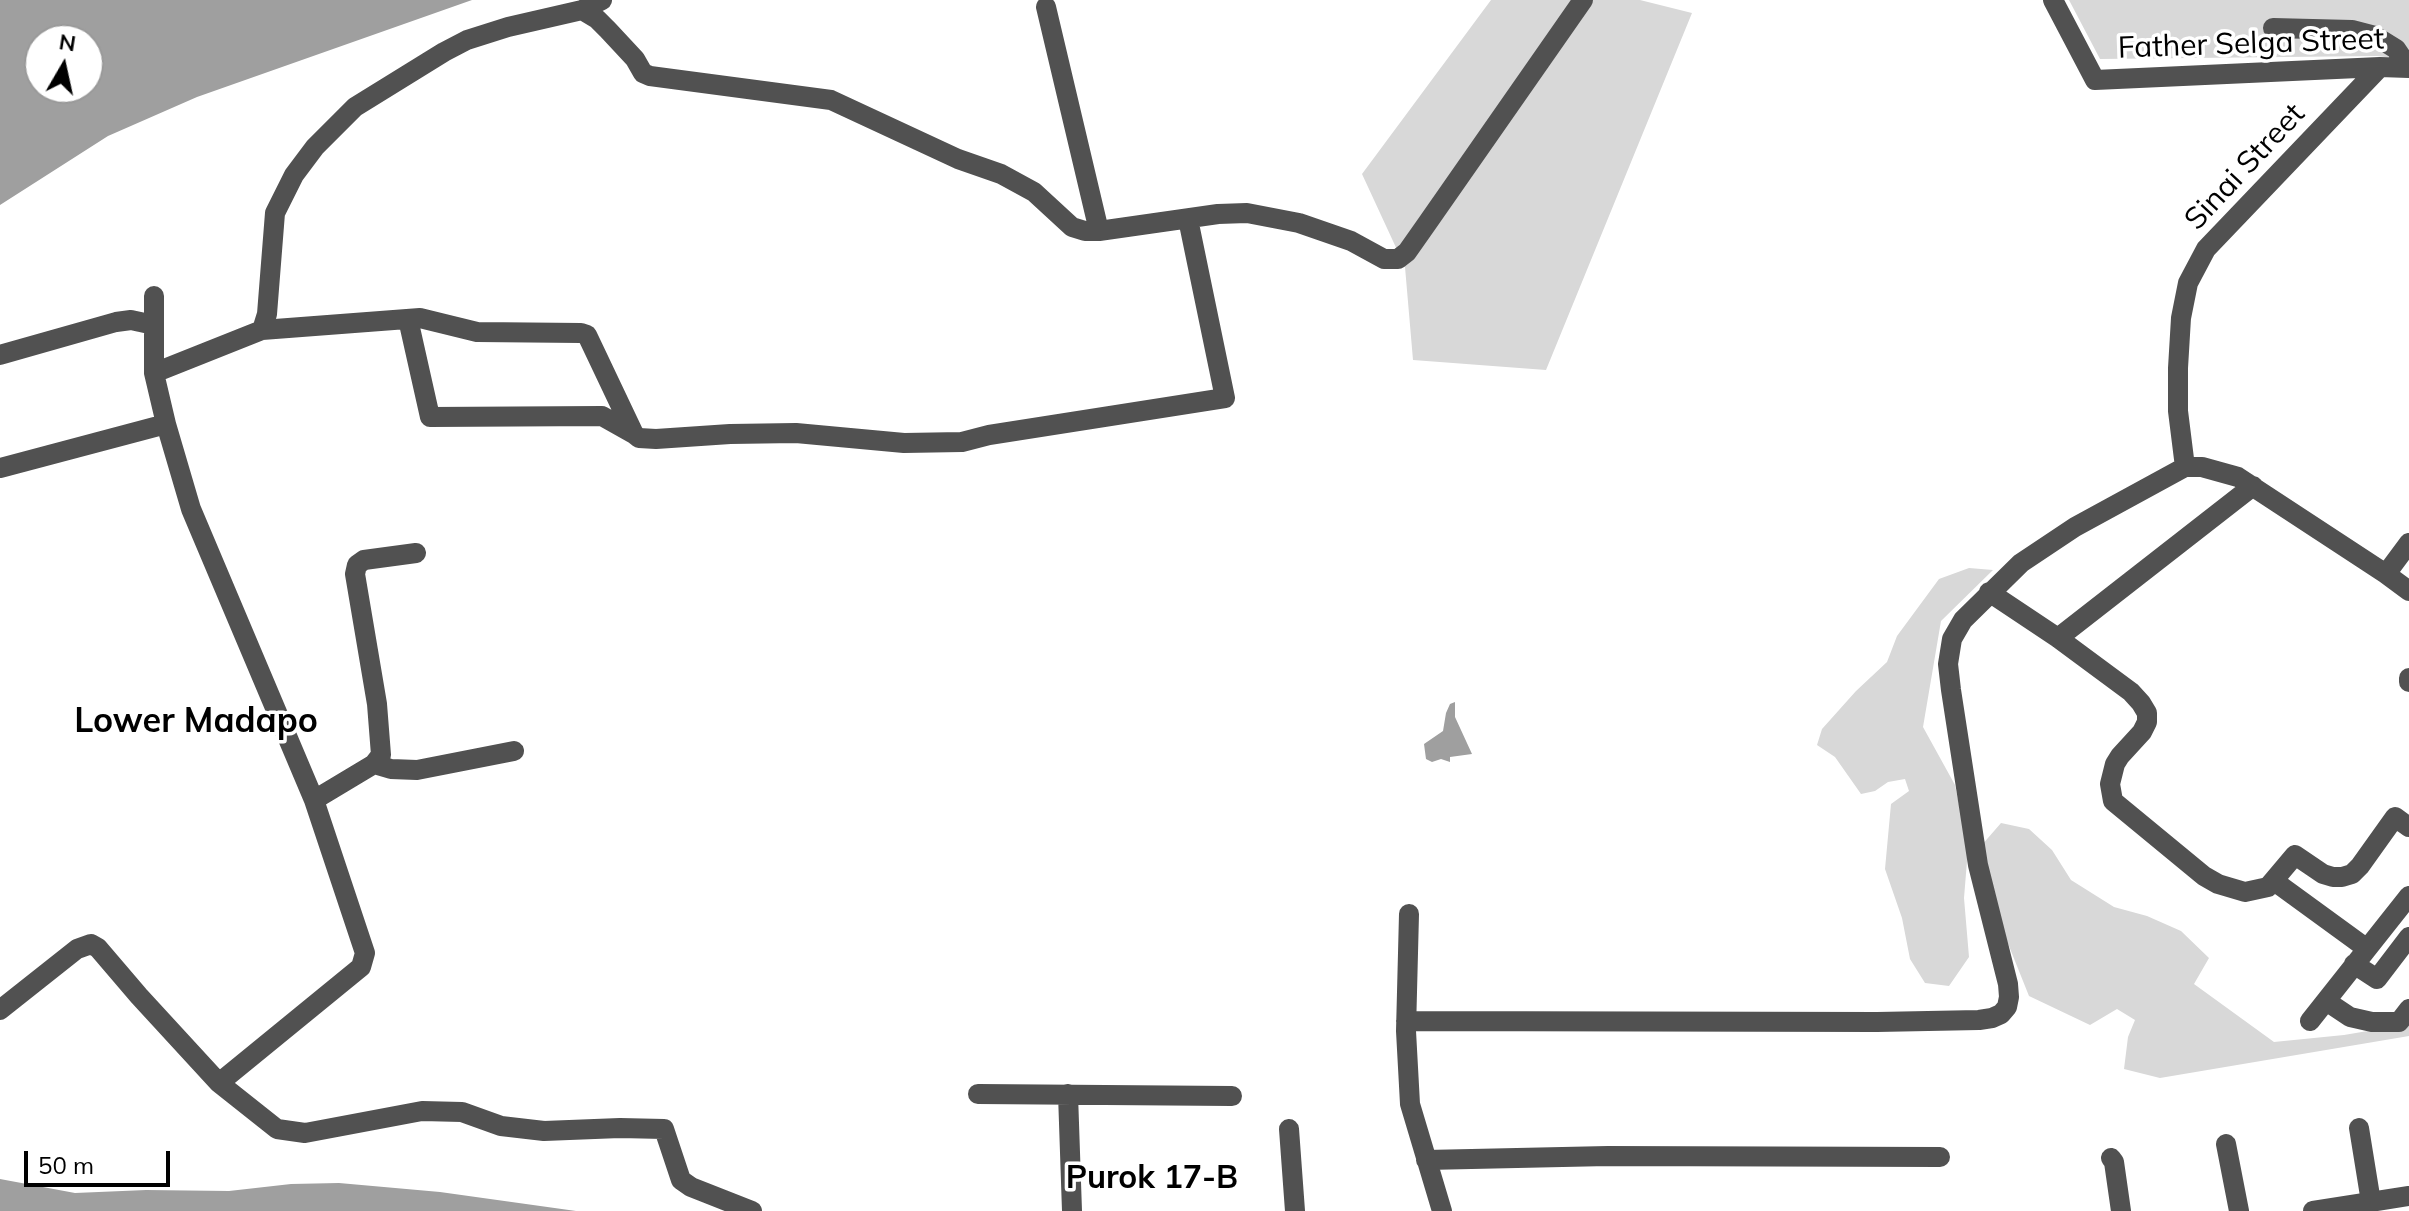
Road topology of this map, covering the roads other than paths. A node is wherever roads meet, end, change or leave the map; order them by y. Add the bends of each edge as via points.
1 (602, 0) edge
2 (1583, 0) edge
3 (2053, 0) edge
4 (1046, 7) dead end
5 (582, 10) junction
6 (2273, 28) dead end
7 (2380, 67) junction
8 (2409, 68) edge
9 (1188, 219) junction
10 (1099, 231) junction
11 (154, 296) dead end
12 (408, 319) junction
13 (154, 325) junction
14 (262, 330) junction
15 (0, 355) edge
16 (154, 373) junction
17 (166, 424) junction
18 (634, 434) junction
19 (2185, 467) junction
20 (0, 468) edge
21 (2253, 486) junction
22 (2409, 543) edge
23 (416, 553) dead end
24 (2386, 574) junction
25 (2409, 591) edge
26 (1989, 592) junction
27 (2058, 638) junction
28 (514, 751) dead end
29 (374, 764) junction
30 (314, 800) junction
31 (2402, 822) edge
32 (2274, 881) junction
33 (2409, 896) edge
34 (1409, 914) dead end
35 (2409, 937) edge
36 (2360, 956) junction
37 (2326, 1001) junction
38 (2409, 1009) edge
39 (0, 1010) edge
40 (1406, 1021) junction
41 (2310, 1021) dead end
42 (219, 1083) junction
43 (978, 1094) dead end
44 (1068, 1094) junction
45 (1232, 1096) dead end
46 (2359, 1128) dead end
47 (1289, 1129) dead end
48 (2226, 1144) dead end
49 (1940, 1157) dead end
50 (2111, 1158) dead end
51 (1426, 1160) junction
52 (2409, 1196) edge
53 (2371, 1202) junction
54 (2323, 1210) edge
55 (752, 1211) edge
56 (1072, 1211) edge
57 (1295, 1211) edge
58 (1442, 1211) edge
59 (2121, 1211) edge
60 (2239, 1211) edge

1 - 5 street
2 - 9 street via 1398,259 1384,259 1299,223 1247,213
3 - 7 street, Father Selga Street via 2095,80
4 - 10 street
5 - 10 street via 650,76 831,100 1001,174 1034,192 1072,227
5 - 14 street via 467,40 355,107 327,134 294,175 275,213
6 - 8 street via 2352,30 2375,36 2396,49
7 - 8 street, Father Selga Street
7 - 19 street, Sinai Street via 2206,249 2188,283 2178,368
9 - 10 street
9 - 18 street via 1225,398 962,442 904,443 796,433 656,439
11 - 13 street
12 - 14 street
12 - 18 street via 477,332 587,335
12 - 18 street via 430,417 602,416
13 - 15 street via 116,322
13 - 16 street
14 - 16 street
16 - 17 street
17 - 20 street
17 - 30 street via 191,509
19 - 21 street via 2220,471
19 - 26 street via 2075,527
21 - 24 street
21 - 27 street
22 - 24 street
23 - 29 street via 364,560 355,574 377,704 381,755
24 - 25 street
26 - 27 street
26 - 40 street via 1952,639 1948,664 1978,865 2008,984 2007,1007 2001,1014 1979,1020 1877,1022
27 - 32 street via 2131,692 2147,713 2142,732 2115,764 2113,801 2218,884 2245,892
28 - 29 street via 417,770
29 - 30 street
30 - 42 street via 364,961
31 - 32 street via 2352,874 2323,874 2295,855
32 - 36 street
33 - 36 street
34 - 40 street
35 - 36 street via 2377,979
36 - 37 street
37 - 38 street via 2350,1017 2372,1022 2399,1022
37 - 41 street
39 - 42 street via 77,949 91,944
40 - 51 street via 1410,1104
42 - 55 street via 277,1129 292,1133 422,1111 462,1112 501,1126 544,1131 664,1129 681,1180
43 - 44 street
44 - 45 street
44 - 56 street
46 - 53 street
47 - 57 street
48 - 60 street
49 - 51 street
50 - 59 street
51 - 58 street
52 - 53 street
53 - 54 street

